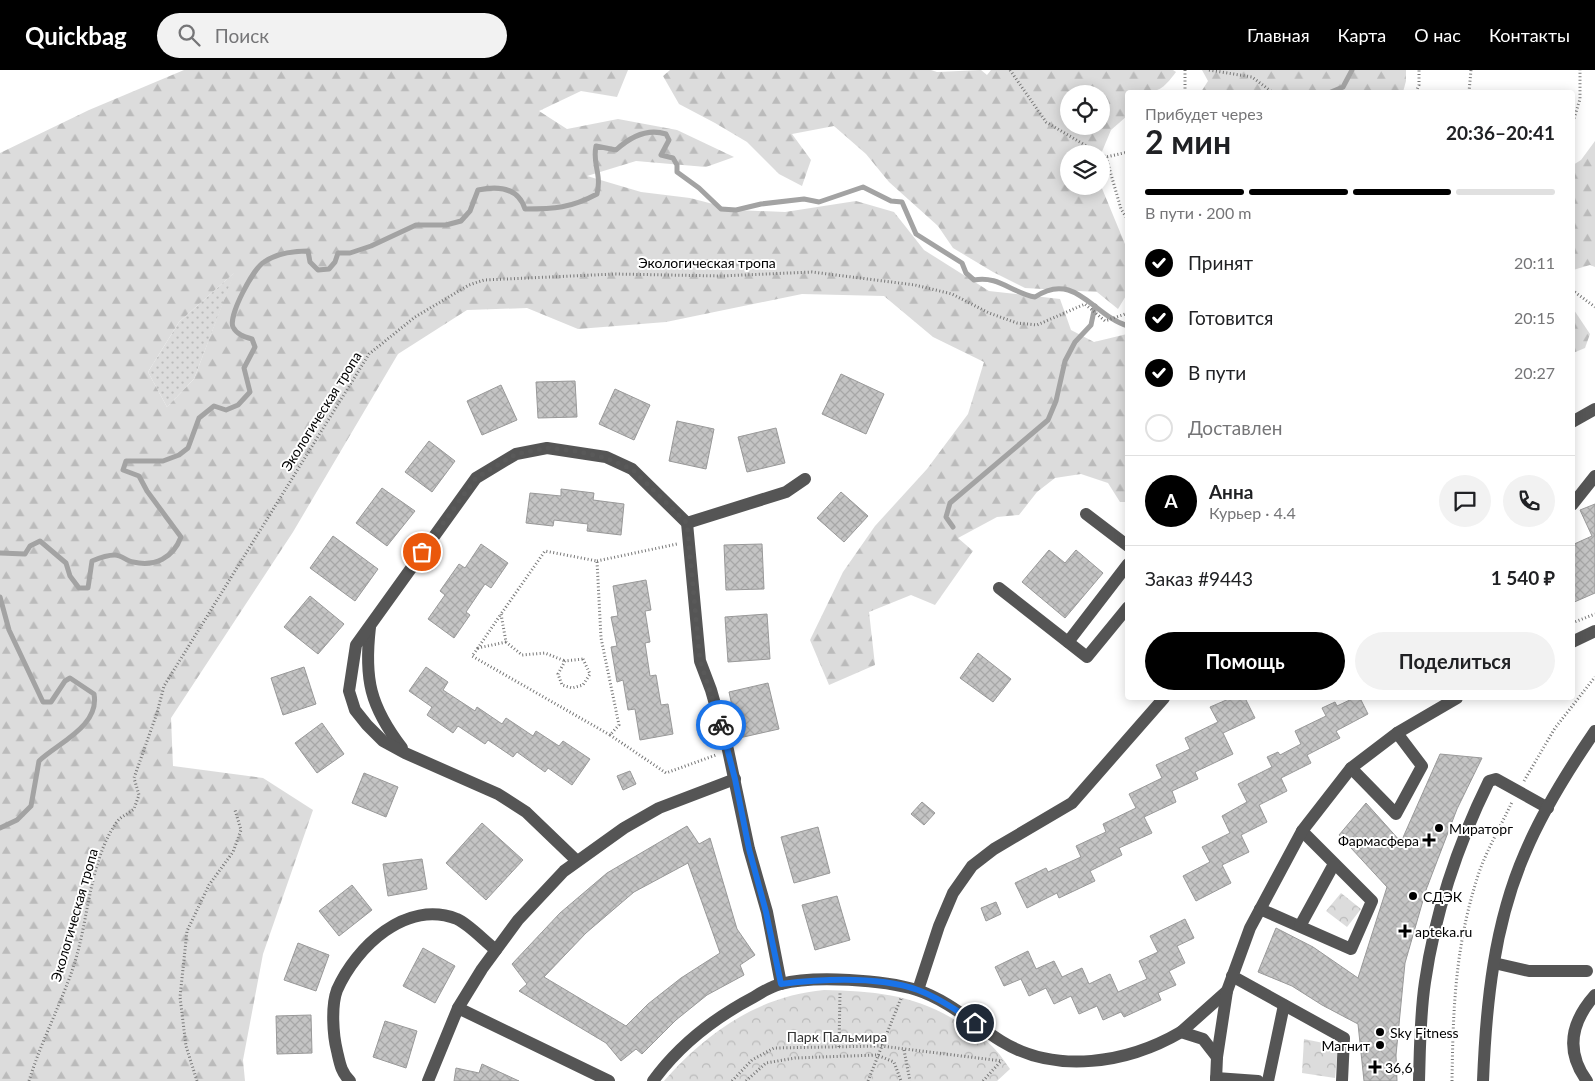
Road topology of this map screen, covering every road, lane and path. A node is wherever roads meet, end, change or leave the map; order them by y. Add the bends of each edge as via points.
1 (1010, 70) edge
2 (1185, 70) edge
3 (1209, 70) edge
4 (1419, 70) edge
5 (1471, 70) edge
6 (1580, 70) edge
7 (1185, 90) edge
8 (1269, 90) edge
9 (1417, 90) edge
10 (1468, 90) edge
11 (1575, 115) edge
12 (1086, 145) edge
13 (1125, 153) edge
14 (1110, 156) edge
15 (1110, 171) edge
16 (1125, 215) edge
17 (1575, 292) edge
18 (1595, 307) edge
19 (1125, 313) edge
20 (1595, 409) edge
21 (1575, 420) edge
22 (1595, 476) edge
23 (805, 479) dead end
24 (1575, 501) edge
25 (1086, 514) dead end
26 (687, 523) junction
27 (688, 542) junction
28 (1125, 544) edge
29 (597, 561) junction
30 (1125, 568) edge
31 (999, 588) dead end
32 (1125, 611) edge
33 (501, 614) junction
34 (1595, 614) edge
35 (1575, 622) edge
36 (370, 625) junction
37 (1595, 631) edge
38 (1575, 641) edge
39 (506, 642) junction
40 (1068, 642) junction
41 (1575, 642) edge
42 (1595, 642) edge
43 (478, 648) junction
44 (565, 661) junction
45 (1595, 677) edge
46 (1162, 700) edge
47 (1454, 700) edge
48 (1595, 730) edge
49 (1397, 733) junction
50 (610, 735) junction
51 (728, 750) junction
52 (405, 753) junction
53 (1351, 768) junction
54 (735, 779) junction
55 (1518, 790) junction
56 (1548, 808) junction
57 (235, 810) dead end
58 (1302, 831) junction
59 (578, 861) junction
60 (1334, 864) junction
61 (1260, 909) junction
62 (1300, 926) junction
63 (496, 950) junction
64 (1494, 963) junction
65 (1587, 971) dead end
66 (1232, 976) junction
67 (840, 980) junction
68 (781, 984) junction
69 (911, 989) junction
70 (1226, 991) junction
71 (1595, 996) edge
72 (1284, 1005) junction
73 (458, 1008) junction
74 (1181, 1032) junction
75 (881, 1046) junction
76 (839, 1047) junction
77 (1012, 1047) junction
78 (904, 1050) junction
79 (878, 1055) junction
80 (1217, 1057) junction
81 (1002, 1060) junction
82 (1216, 1079) edge
83 (28, 1081) edge
84 (197, 1081) edge
85 (350, 1081) edge
86 (428, 1081) edge
87 (610, 1081) edge
88 (653, 1081) edge
89 (732, 1081) edge
90 (746, 1081) edge
91 (868, 1081) edge
92 (901, 1081) edge
93 (910, 1081) edge
94 (983, 1081) edge
95 (1258, 1081) edge
96 (1268, 1081) edge
97 (1342, 1081) edge
98 (1419, 1081) edge
99 (1452, 1081) edge
100 (1483, 1081) edge
101 (1587, 1081) edge

1 - 12 path via 1046,122
2 - 7 path
3 - 8 path via 1252,77
4 - 9 path
5 - 10 path
6 - 11 path via 1580,99
13 - 14 path
15 - 16 path
17 - 18 path
19 - 83 path, Экологическая тропа via 1105,321 1085,304 1037,325 1017,323 952,294 915,285 812,272 481,280 415,317 369,354 164,686 134,778 138,797 134,809 116,823 98,860 73,967
20 - 21 street
22 - 24 street
23 - 26 street via 786,492
25 - 28 street
26 - 27 street
26 - 36 street via 632,469 606,458 547,448 516,454 476,478
27 - 29 path
27 - 51 street via 700,661
29 - 33 path via 545,551
29 - 50 path via 601,638 619,725
30 - 40 street
31 - 40 street
32 - 40 street via 1087,657
33 - 39 path
33 - 43 path
34 - 35 path
36 - 52 street via 366,659 371,692 384,725
36 - 52 street via 356,644 349,691 366,725
37 - 38 street
39 - 43 path
39 - 44 path via 522,655 545,653
41 - 42 street
43 - 50 path via 472,656
44 - 44 path via 583,659 590,674 582,685 572,688 562,685 558,674
45 - 55 path via 1555,728
46 - 69 street via 1072,803 994,849 972,866 953,893
47 - 49 street
48 - 56 street
49 - 53 street
49 - 53 street via 1422,766 1396,814
50 - 51 path via 666,773
51 - 54 street
52 - 59 street via 498,794 526,812
53 - 58 street
54 - 59 street via 659,808
54 - 68 street
55 - 56 street
55 - 98 street via 1496,779 1489,781 1451,874 1425,981
55 - 99 path via 1476,880 1462,939 1455,977
56 - 64 street via 1525,852 1511,890
57 - 84 path via 240,830 234,852 209,885 187,931 180,997 186,1046
58 - 60 street
58 - 61 street
59 - 63 street via 564,871 518,920
60 - 62 street
60 - 62 street via 1372,901 1351,948
61 - 62 street
61 - 66 street
63 - 73 street
63 - 85 street via 458,920 439,916 403,920 369,943 337,992 332,1034 342,1073
64 - 65 street via 1529,971
64 - 100 street via 1487,1011
66 - 70 street
66 - 72 street
67 - 68 street
67 - 69 street
67 - 76 path
68 - 88 street via 709,1024 681,1047
69 - 75 path
69 - 77 street via 944,1002
70 - 74 street
70 - 80 street
71 - 101 street via 1582,1010 1572,1036 1577,1067
72 - 96 street
72 - 97 street via 1344,1038
73 - 86 street
73 - 87 street
74 - 77 street via 1147,1050 1109,1060 1054,1060 1035,1057
74 - 80 street via 1203,1039
75 - 76 path
75 - 78 path
75 - 79 path
76 - 89 path via 774,1048 752,1060
77 - 81 path
78 - 81 path
78 - 93 path
79 - 90 path via 774,1061 762,1066
79 - 91 path
79 - 92 path via 894,1062
80 - 82 street
81 - 94 path
82 - 95 street

